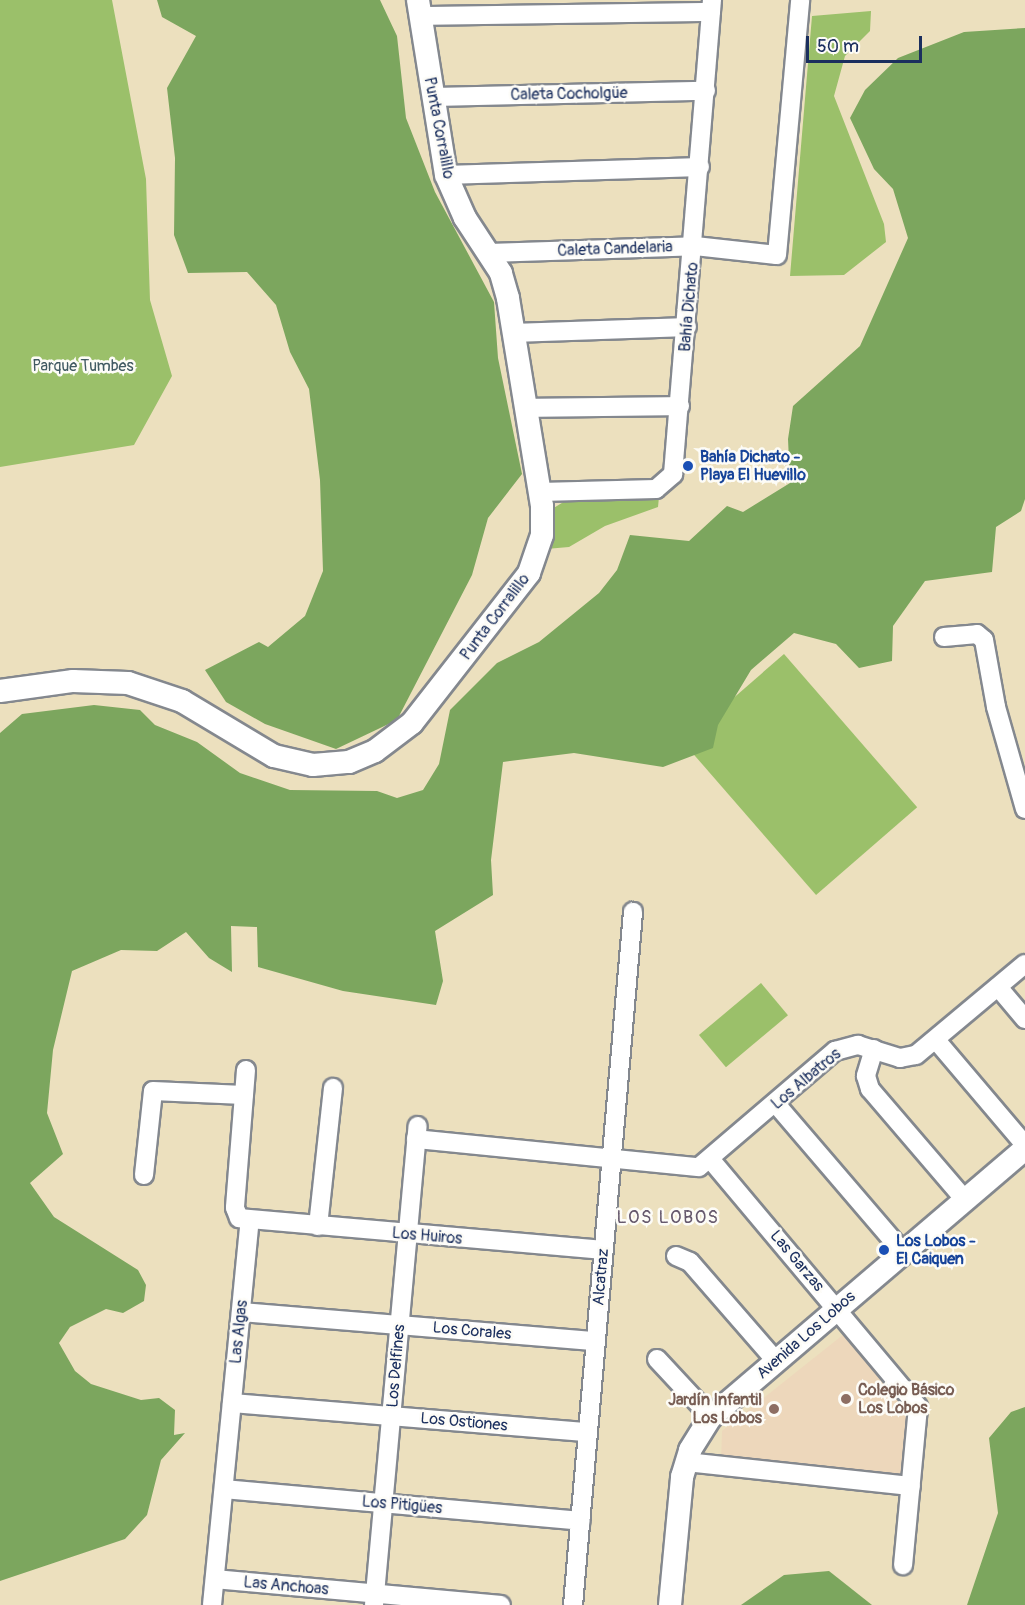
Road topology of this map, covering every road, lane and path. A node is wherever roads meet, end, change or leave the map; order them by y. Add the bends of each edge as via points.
1 (800, 0) edge
2 (712, 6) edge
3 (419, 8) edge
4 (706, 90) junction
5 (432, 97) junction
6 (700, 166) junction
7 (447, 175) junction
8 (695, 246) junction
9 (489, 253) junction
10 (687, 327) junction
11 (514, 333) junction
12 (680, 405) junction
13 (526, 408) junction
14 (540, 492) junction
15 (944, 637) dead end
16 (0, 691) edge
17 (1025, 809) edge
18 (633, 912) dead end
19 (1025, 964) edge
20 (998, 987) junction
21 (1025, 1019) edge
22 (936, 1040) junction
23 (874, 1049) junction
24 (246, 1070) dead end
25 (333, 1088) dead end
26 (244, 1095) junction
27 (776, 1104) junction
28 (417, 1133) joint
29 (1025, 1147) edge
30 (711, 1160) junction
31 (608, 1161) junction
32 (144, 1175) dead end
33 (965, 1200) junction
34 (250, 1220) junction
35 (318, 1226) junction
36 (408, 1234) junction
37 (604, 1250) junction
38 (903, 1252) junction
39 (676, 1256) dead end
40 (837, 1308) junction
41 (241, 1312) junction
42 (399, 1325) junction
43 (596, 1341) junction
44 (657, 1359) dead end
45 (776, 1361) junction
46 (232, 1402) junction
47 (391, 1416) junction
48 (711, 1417) junction
49 (588, 1432) junction
50 (686, 1462) junction
51 (911, 1486) junction
52 (224, 1490) junction
53 (383, 1504) junction
54 (581, 1521) junction
55 (903, 1565) dead end
56 (215, 1579) junction
57 (375, 1599) edge
58 (212, 1605) edge
59 (501, 1605) edge
60 (573, 1605) edge
61 (670, 1605) edge

1 - 8 street, Caleta Candelaria via 777,255
2 - 3 street
2 - 4 street, Bahía Dichato
3 - 5 street, Punta Corralillo
4 - 5 street, Caleta Cocholgüe
4 - 6 street, Bahía Dichato
5 - 7 street, Punta Corralillo
6 - 7 street
6 - 8 street, Bahía Dichato
7 - 9 street, Punta Corralillo via 465,218
8 - 9 street, Caleta Candelaria
8 - 10 street, Bahía Dichato
9 - 11 street, Punta Corralillo via 506,285
10 - 11 street
10 - 12 street, Bahía Dichato
11 - 13 street, Punta Corralillo
12 - 13 street
12 - 14 street, Bahía Dichato via 674,469 662,487
13 - 14 street, Punta Corralillo
14 - 16 street, Punta Corralillo via 542,535 529,573 424,709 401,733 362,758 321,766 282,759 182,701 128,683 73,681
15 - 17 street via 977,634 984,640 996,707
18 - 31 street, Alcatraz
19 - 20 street, Los Albatros
20 - 21 street
20 - 22 street, Los Albatros
22 - 23 street, Los Albatros via 908,1058
22 - 29 street
23 - 27 street, Los Albatros via 849,1046 835,1051
23 - 33 street via 866,1076 870,1089
24 - 26 street
25 - 35 street
26 - 32 street via 153,1091
26 - 34 street via 235,1208 239,1218
27 - 30 street, Los Albatros
27 - 38 street
28 - 31 street, Los Albatros
28 - 36 street, Los Delfines
29 - 33 street, Avenida Los Lobos
30 - 31 street, Los Albatros via 687,1168
30 - 40 street, Las Garzas
31 - 37 street, Alcatraz
33 - 38 street, Avenida Los Lobos
34 - 35 street, Los Huiros
34 - 41 street, Las Algas
35 - 36 street, Los Huiros
36 - 37 street, Los Huiros
36 - 42 street, Los Delfines
37 - 43 street, Alcatraz
38 - 40 street, Avenida Los Lobos
39 - 45 street via 690,1262
40 - 45 street, Avenida Los Lobos
40 - 51 street, Las Garzas via 918,1407
41 - 42 street, Los Corales
41 - 46 street, Las Algas
42 - 43 street, Los Corales
42 - 47 street, Los Delfines
43 - 49 street, Alcatraz
44 - 48 street
45 - 48 street, Avenida Los Lobos
46 - 47 street, Los Ostiones
46 - 52 street, Las Algas
47 - 49 street, Los Ostiones
47 - 53 street, Los Delfines
48 - 50 street, Avenida Los Lobos
49 - 54 street, Alcatraz
50 - 51 street
50 - 61 street, Avenida Los Lobos
51 - 55 street, Las Garzas
52 - 53 street, Los Pitigües
52 - 56 street, Las Algas
53 - 54 street, Los Pitigües
53 - 57 street, Los Delfines
54 - 60 street, Alcatraz
56 - 57 street, Las Anchoas
56 - 58 street, Las Algas
57 - 59 street, Las Anchoas

